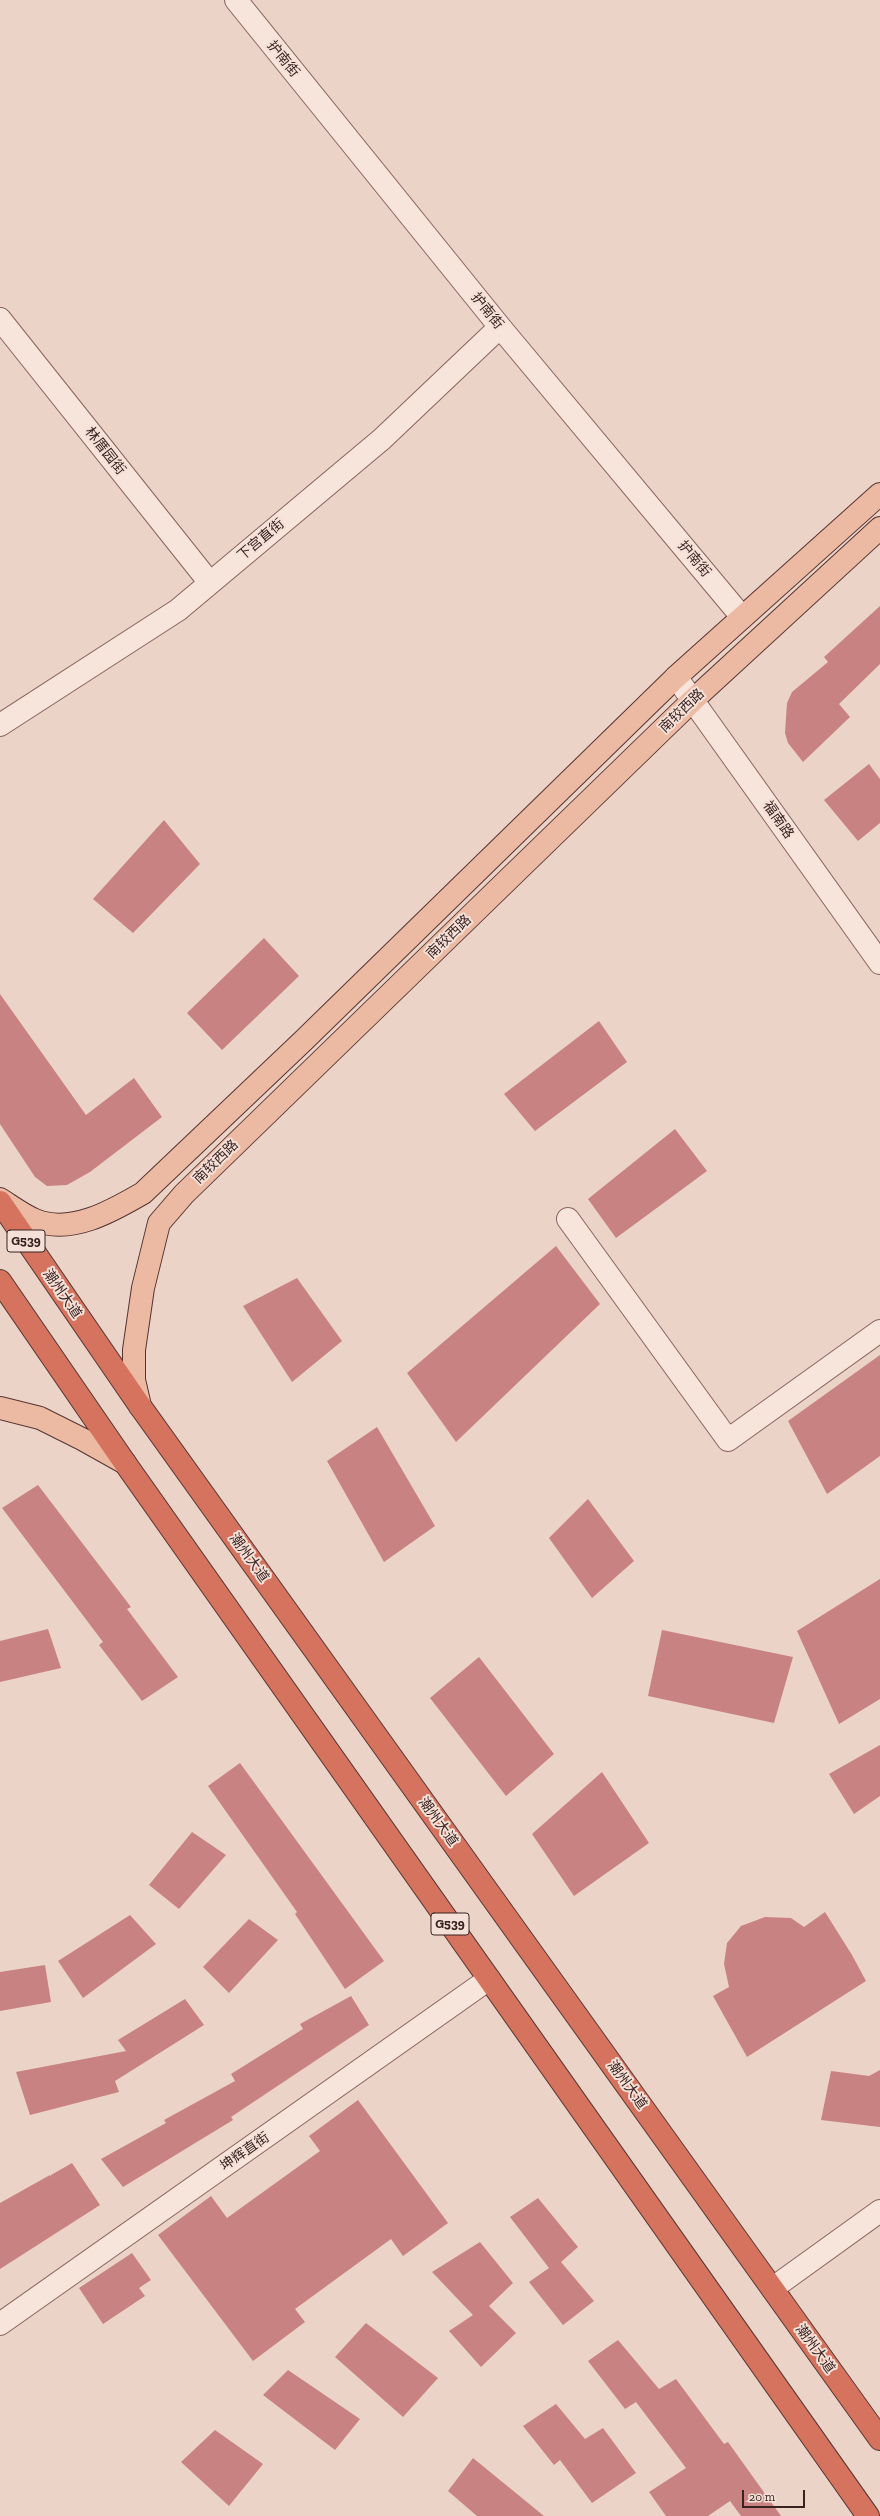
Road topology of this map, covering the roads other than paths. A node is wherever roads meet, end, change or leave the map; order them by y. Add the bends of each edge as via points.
1 (236, 0) edge
2 (0, 320) edge
3 (500, 327) junction
4 (880, 494) edge
5 (880, 528) edge
6 (210, 583) junction
7 (742, 617) junction
8 (676, 677) junction
9 (693, 700) junction
10 (0, 725) edge
11 (880, 963) edge
12 (0, 1201) edge
13 (568, 1219) dead end
14 (0, 1281) edge
15 (880, 1331) edge
16 (140, 1406) junction
17 (0, 1408) edge
18 (125, 1463) junction
19 (489, 1979) junction
20 (880, 2212) edge
21 (772, 2288) junction
22 (0, 2324) edge
23 (880, 2439) edge
24 (868, 2516) edge

1 - 3 street, 护南街
2 - 6 street, 林厝园街
3 - 6 street, 下宫直街 via 382,439
3 - 7 street, 护南街
4 - 7 main road, 南较西路
5 - 9 main road, 南较西路
6 - 10 street, 下宫直街 via 178,610
7 - 8 main road, 南较西路
8 - 9 street, 福南路
8 - 12 main road, 南较西路 via 303,1041 143,1193 115,1210 84,1222 57,1224 35,1220
9 - 11 street, 福南路
9 - 16 main road, 南较西路 via 184,1194 159,1223 143,1288 134,1350 134,1380
12 - 16 highway, 潮州大道 / G539
13 - 15 street via 728,1440
14 - 18 highway, G539
16 - 21 highway, 潮州大道 / G539
17 - 18 main road via 40,1418
18 - 19 highway, G539
19 - 22 street, 坤辉直街
19 - 24 highway, G539
20 - 21 street
21 - 23 highway, 潮州大道 / G539

